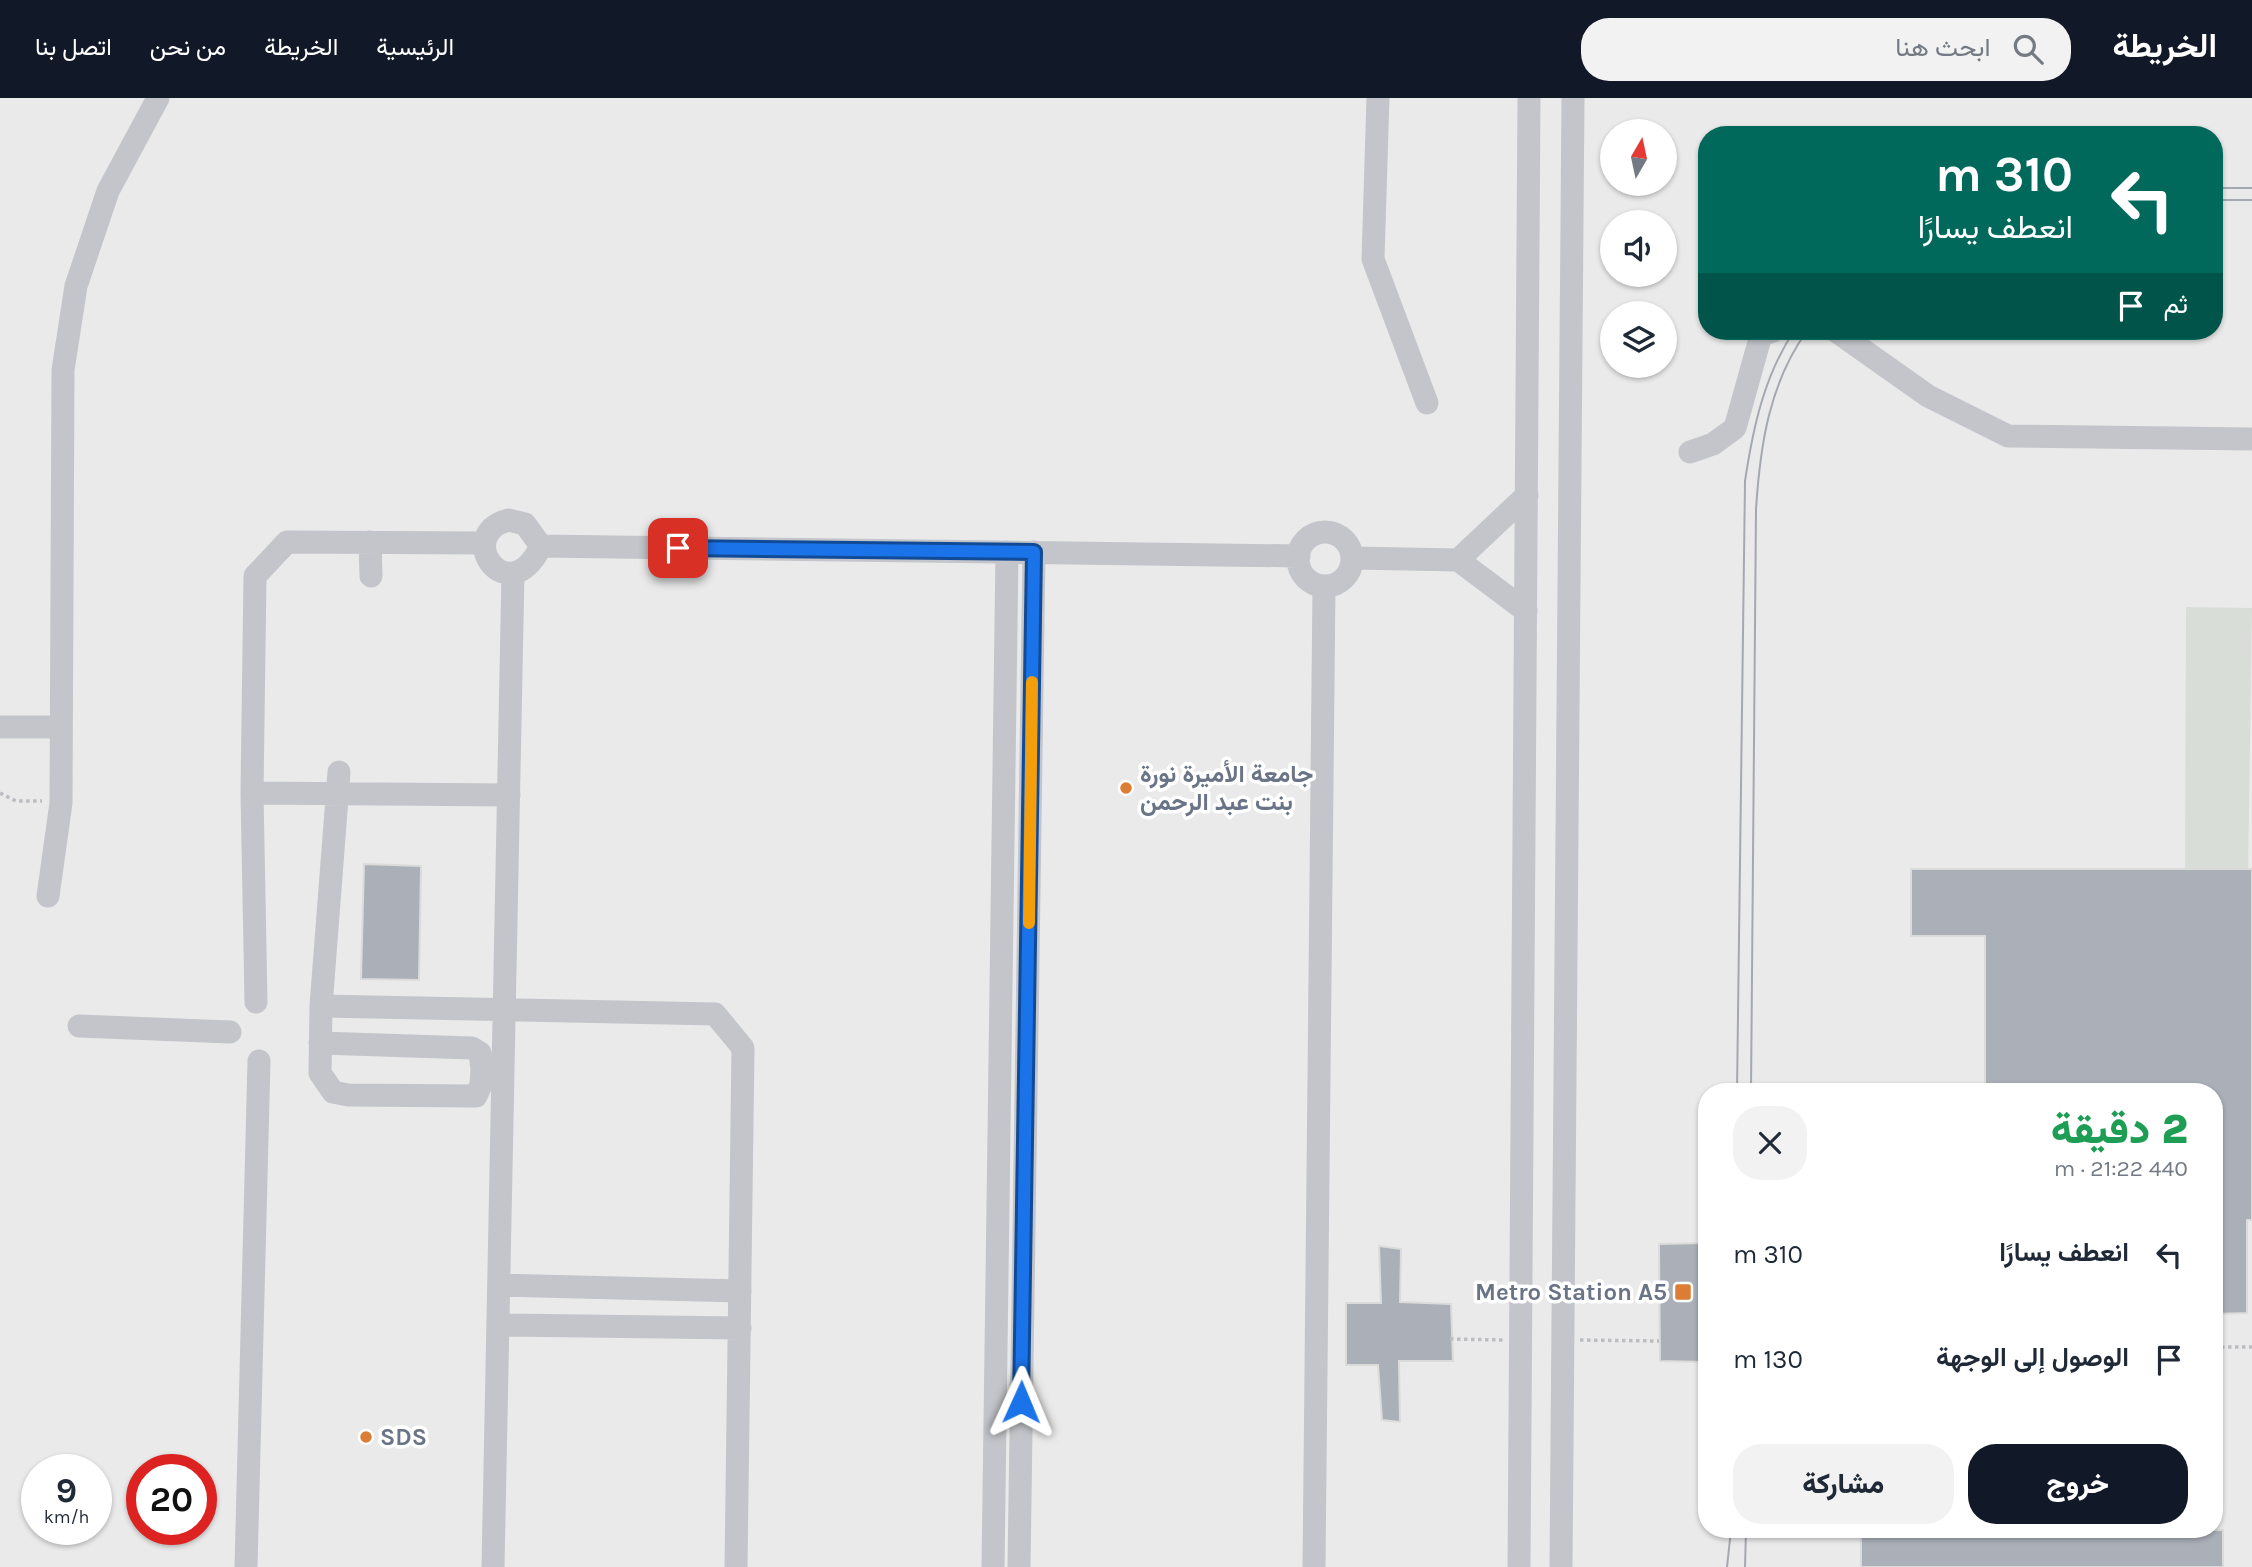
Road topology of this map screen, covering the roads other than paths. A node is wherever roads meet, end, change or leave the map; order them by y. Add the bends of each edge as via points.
1 (158, 98) edge
2 (1378, 98) edge
3 (1530, 98) edge
4 (1573, 98) edge
5 (1759, 340) edge
6 (1849, 340) edge
7 (1427, 404) dead end
8 (2252, 439) edge
9 (1690, 452) dead end
10 (1527, 495) junction
11 (370, 542) junction
12 (484, 543) junction
13 (541, 546) junction
14 (1007, 552) junction
15 (1034, 552) junction
16 (1298, 556) junction
17 (1352, 558) junction
18 (1458, 560) junction
19 (513, 573) junction
20 (371, 576) dead end
21 (1324, 586) junction
22 (1526, 611) junction
23 (61, 726) junction
24 (0, 727) edge
25 (339, 772) dead end
26 (252, 793) junction
27 (509, 795) junction
28 (338, 796) junction
29 (48, 897) dead end
30 (256, 1002) dead end
31 (321, 1006) junction
32 (504, 1009) junction
33 (79, 1026) dead end
34 (229, 1032) dead end
35 (320, 1043) junction
36 (259, 1061) dead end
37 (493, 1069) junction
38 (499, 1285) junction
39 (740, 1291) junction
40 (498, 1325) junction
41 (740, 1328) junction
42 (246, 1567) edge
43 (493, 1567) edge
44 (736, 1567) edge
45 (992, 1567) edge
46 (1019, 1567) edge
47 (1314, 1567) edge
48 (1519, 1567) edge
49 (1561, 1567) edge

1 - 23 street via 108,191 76,286 63,370
2 - 7 street via 1373,259
3 - 10 street
4 - 49 street
5 - 9 street via 1735,428
6 - 8 street via 1928,396 2008,436
10 - 18 street
10 - 22 street
11 - 12 street
11 - 20 street
11 - 26 street via 287,542 256,576
12 - 13 street via 492,527 508,520 525,524
12 - 19 street via 493,567
13 - 14 street
13 - 19 street via 526,569
14 - 15 street
14 - 45 street
15 - 16 street
15 - 46 street
16 - 17 street via 1306,540 1322,533 1339,536
16 - 21 street via 1308,580
17 - 18 street
17 - 21 street via 1347,575
18 - 22 street
19 - 27 street
21 - 47 street
22 - 48 street
23 - 24 street
23 - 29 street via 61,803
25 - 28 street
26 - 28 street
26 - 30 street
27 - 28 street
27 - 32 street
28 - 31 street
31 - 32 street
31 - 35 street
32 - 37 street
32 - 39 street via 715,1014 743,1048
33 - 34 street
35 - 37 street via 472,1048
35 - 37 street via 324,1084 333,1092 348,1095 475,1096
36 - 42 street
37 - 38 street
38 - 39 street
38 - 40 street
39 - 41 street
40 - 41 street
40 - 43 street
41 - 44 street

